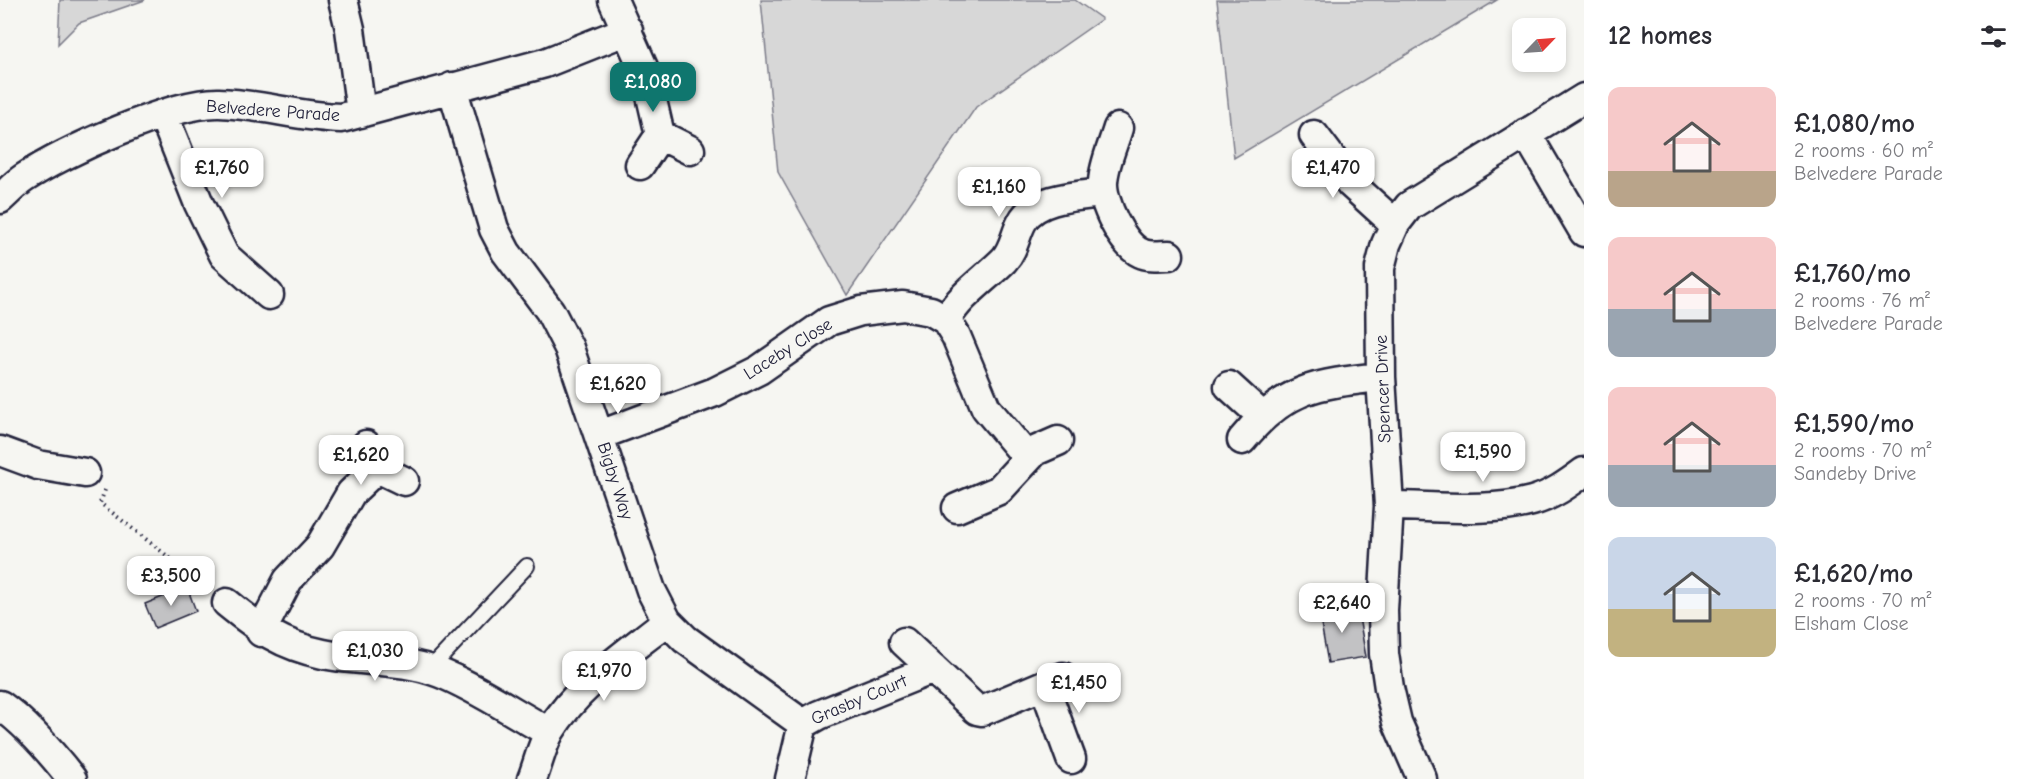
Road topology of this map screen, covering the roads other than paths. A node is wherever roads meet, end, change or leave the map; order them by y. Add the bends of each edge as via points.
1 (343, 0) edge
2 (613, 0) edge
3 (628, 30) junction
4 (452, 87) junction
5 (1584, 98) edge
6 (362, 113) junction
7 (163, 114) junction
8 (1118, 128) dead end
9 (1526, 133) junction
10 (660, 135) junction
11 (1314, 135) dead end
12 (690, 150) dead end
13 (640, 165) dead end
14 (1103, 193) junction
15 (0, 199) edge
16 (1395, 224) junction
17 (1584, 232) edge
18 (1168, 255) dead end
19 (269, 295) dead end
20 (946, 320) junction
21 (1381, 377) junction
22 (1229, 386) dead end
23 (1263, 417) junction
24 (600, 435) junction
25 (1242, 440) dead end
26 (1058, 441) dead end
27 (0, 450) edge
28 (1027, 457) junction
29 (1584, 472) edge
30 (85, 473) road end
31 (404, 481) dead end
32 (1389, 506) junction
33 (957, 508) dead end
34 (527, 566) dead end
35 (226, 603) road end
36 (667, 621) junction
37 (261, 632) junction
38 (904, 642) dead end
39 (933, 669) junction
40 (429, 670) junction
41 (0, 705) edge
42 (803, 724) junction
43 (549, 732) junction
44 (1071, 759) dead end
45 (72, 779) edge
46 (532, 779) edge
47 (790, 779) edge
48 (1422, 779) edge

1 - 6 street
2 - 3 street
3 - 4 street, Belvedere Parade via 545,63
3 - 10 street via 646,74
4 - 6 street, Belvedere Parade
4 - 24 street, Bigby Way via 494,229 506,252 550,311 569,348
5 - 9 street, Spencer Drive
6 - 7 street, Belvedere Parade via 320,118 218,103 186,106
7 - 15 street, Belvedere Parade via 52,161 22,179
7 - 19 street via 224,255
8 - 14 street via 1103,178
9 - 16 street, Spencer Drive via 1421,196
9 - 17 street
10 - 12 street
10 - 13 street
11 - 16 street via 1351,184
14 - 18 street via 1108,209 1134,250 1144,255
14 - 20 street via 1064,197 1030,213 1022,221 1005,258 954,304
16 - 21 street, Spencer Drive via 1380,268
20 - 24 street, Laceby Close via 932,311 903,306 861,310 829,321 759,370 715,392
20 - 28 street via 986,408
21 - 23 street via 1302,390 1278,402
21 - 32 street, Spencer Drive
22 - 23 street
23 - 25 street
24 - 36 street, Bigby Way via 651,590
26 - 28 street
27 - 30 street via 38,465
28 - 33 street via 999,490
29 - 32 street via 1560,490 1533,501 1500,507
31 - 37 street via 371,456 320,546 288,580
32 - 48 street, Spencer Drive via 1384,654 1397,722
34 - 40 lane
35 - 37 street
36 - 42 street, Bigby Way via 685,639
36 - 43 street via 594,678
37 - 40 street via 323,654 405,663
38 - 39 street, Grasby Court
39 - 42 street, Grasby Court
39 - 44 street, Grasby Court via 982,711 1054,681
40 - 43 street
41 - 45 street via 52,753
42 - 47 street, Grasby Court
43 - 46 street

